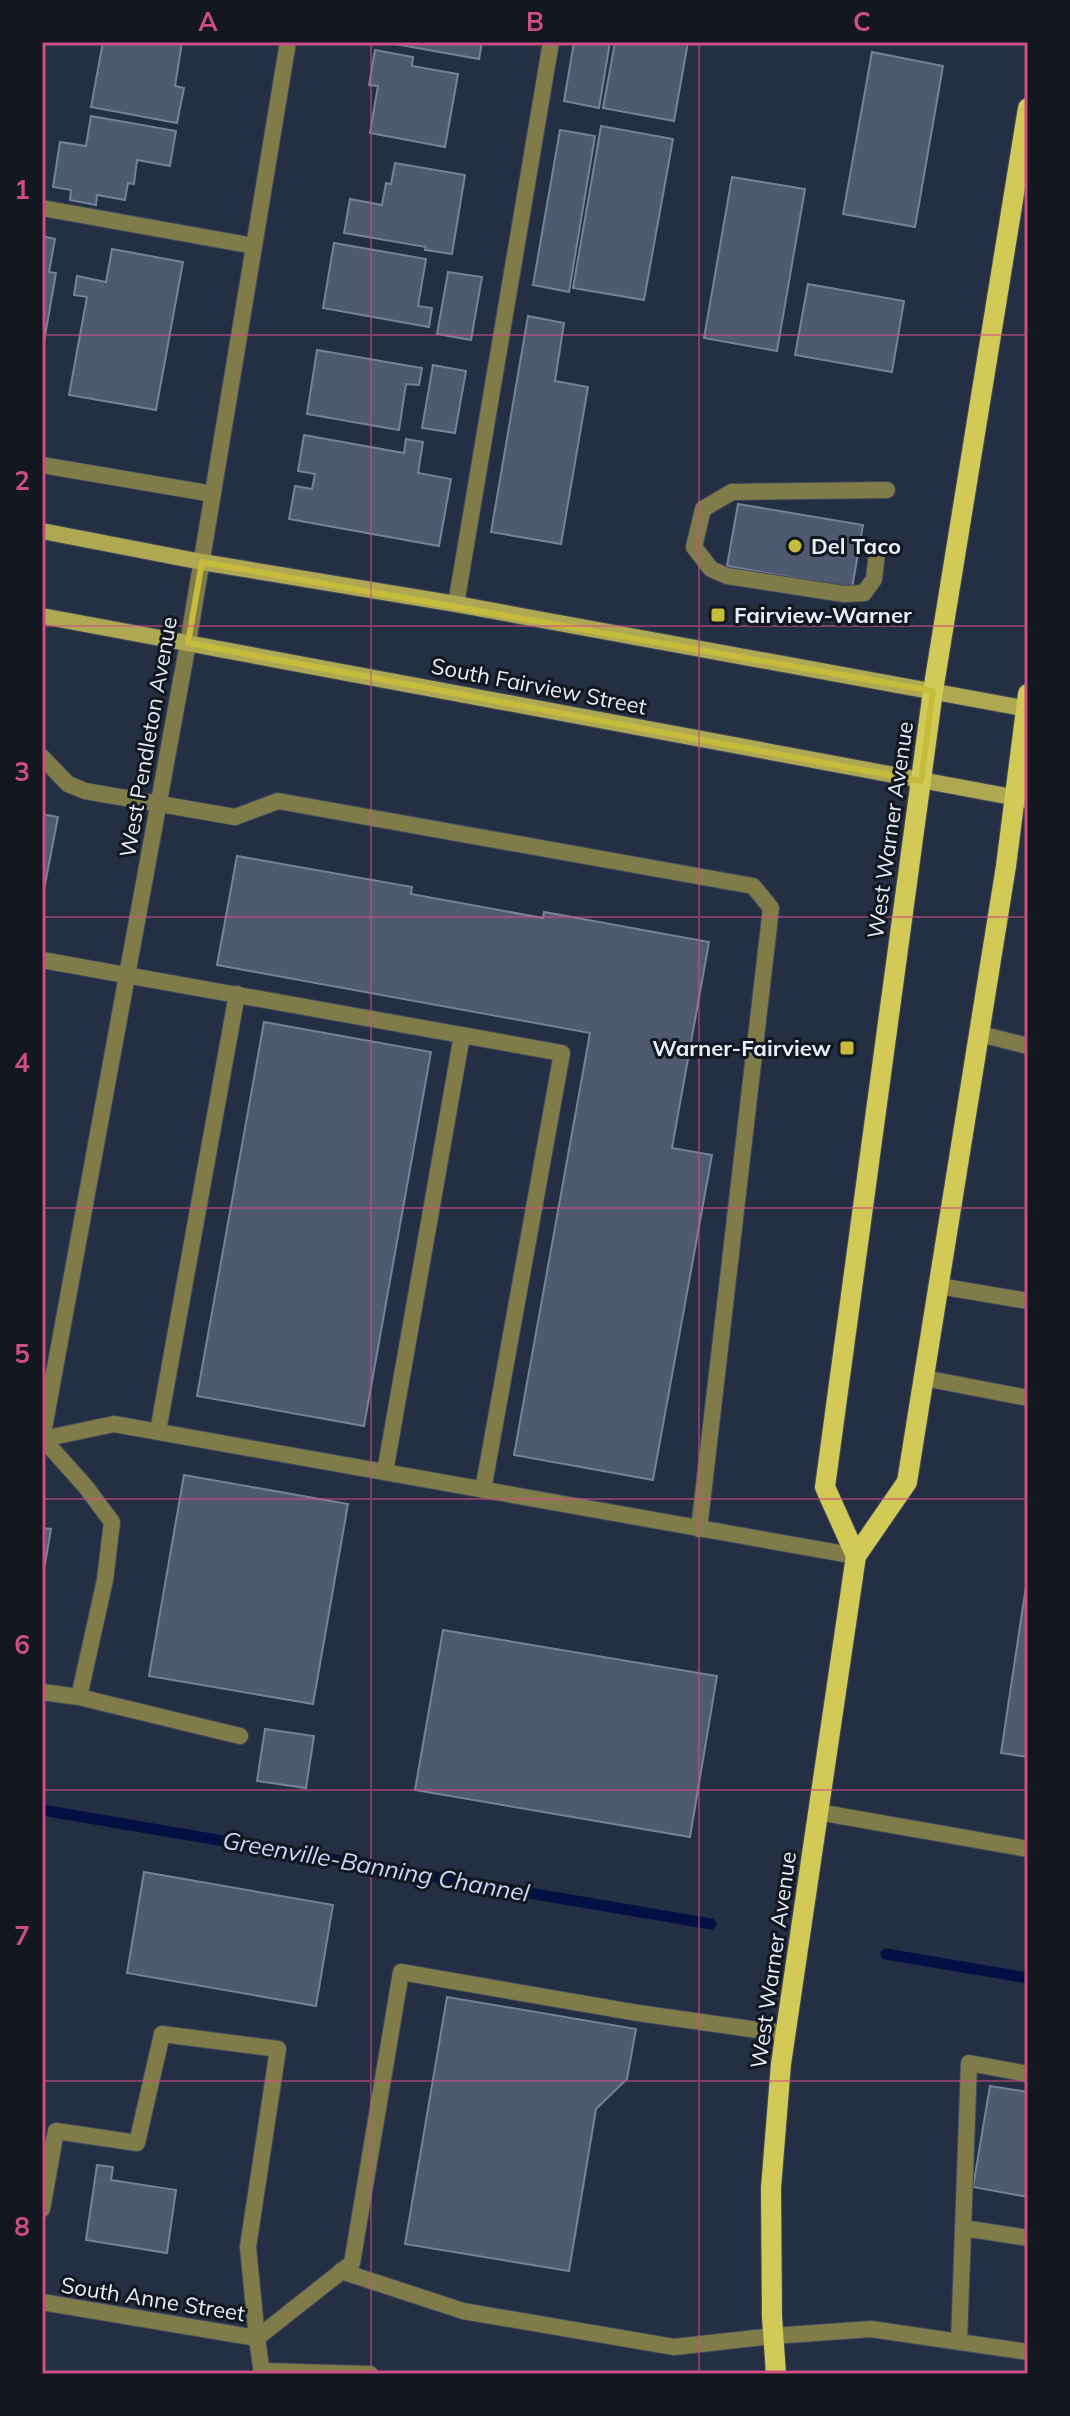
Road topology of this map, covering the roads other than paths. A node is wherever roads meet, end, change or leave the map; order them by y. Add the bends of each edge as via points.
1 (288, 42) edge
2 (551, 42) edge
3 (1028, 108) edge
4 (42, 208) edge
5 (254, 246) junction
6 (42, 465) edge
7 (887, 490) dead end
8 (213, 494) junction
9 (42, 531) edge
10 (877, 552) dead end
11 (202, 562) junction
12 (456, 604) junction
13 (42, 616) edge
14 (188, 643) junction
15 (933, 691) junction
16 (1027, 704) edge
17 (42, 757) edge
18 (921, 781) junction
19 (1022, 799) edge
20 (159, 803) junction
21 (42, 960) edge
22 (128, 975) junction
23 (237, 994) junction
24 (980, 1034) junction
25 (462, 1035) junction
26 (1028, 1046) edge
27 (939, 1286) junction
28 (1028, 1301) edge
29 (924, 1378) junction
30 (1028, 1398) edge
31 (158, 1431) junction
32 (43, 1439) edge
33 (385, 1472) junction
34 (483, 1490) junction
35 (699, 1529) junction
36 (856, 1556) junction
37 (42, 1692) edge
38 (79, 1697) junction
39 (240, 1736) dead end
40 (818, 1812) junction
41 (1028, 1849) edge
42 (786, 2034) junction
43 (1028, 2074) edge
44 (42, 2209) edge
45 (963, 2228) junction
46 (1028, 2238) edge
47 (341, 2271) junction
48 (42, 2302) edge
49 (773, 2336) junction
50 (257, 2338) junction
51 (959, 2342) junction
52 (1028, 2352) edge
53 (262, 2372) edge
54 (370, 2374) edge
55 (776, 2374) edge

1 - 5 street, West Pendleton Avenue
2 - 12 street
3 - 15 main road, West Warner Avenue
4 - 5 street
5 - 8 street, West Pendleton Avenue
6 - 8 street
7 - 10 street via 732,492 703,509 694,547 711,569 727,576 844,594 864,593 874,579
8 - 11 street, West Pendleton Avenue
9 - 11 main road
11 - 12 main road
11 - 14 street, West Pendleton Avenue
12 - 15 main road
13 - 14 main road, South Fairview Street
14 - 18 main road, South Fairview Street
14 - 20 street, West Pendleton Avenue
15 - 16 main road
15 - 18 main road, West Warner Avenue
16 - 19 main road, West Warner Avenue
17 - 20 street via 68,784 85,791
18 - 19 main road, South Fairview Street
18 - 36 main road, West Warner Avenue via 825,1487
19 - 24 main road, West Warner Avenue
20 - 22 street, West Pendleton Avenue
20 - 35 street via 235,817 278,801 753,886 771,908
21 - 22 street
22 - 23 street
22 - 32 street, West Pendleton Avenue
23 - 25 street
23 - 31 street
24 - 26 street
24 - 27 main road, West Warner Avenue
25 - 33 street
25 - 34 street via 562,1053
27 - 28 street
27 - 29 main road, West Warner Avenue
29 - 30 street
29 - 36 main road, West Warner Avenue via 907,1482
31 - 32 street via 114,1424
31 - 33 street
32 - 38 street via 112,1522
33 - 34 street
34 - 35 street
35 - 36 street
36 - 40 main road, West Warner Avenue
37 - 38 street
38 - 39 street
40 - 41 street
40 - 42 main road, West Warner Avenue
42 - 47 street via 401,1972 352,2263
42 - 49 main road, West Warner Avenue via 771,2188
43 - 45 street via 969,2063
44 - 50 street via 56,2131 137,2143 162,2034 278,2049 248,2247
45 - 46 street
45 - 51 street
47 - 49 street via 463,2311 674,2347
47 - 50 street
48 - 50 street, South Anne Street
49 - 51 street via 871,2329
49 - 55 main road, West Warner Avenue
50 - 53 street
51 - 52 street
53 - 54 street

